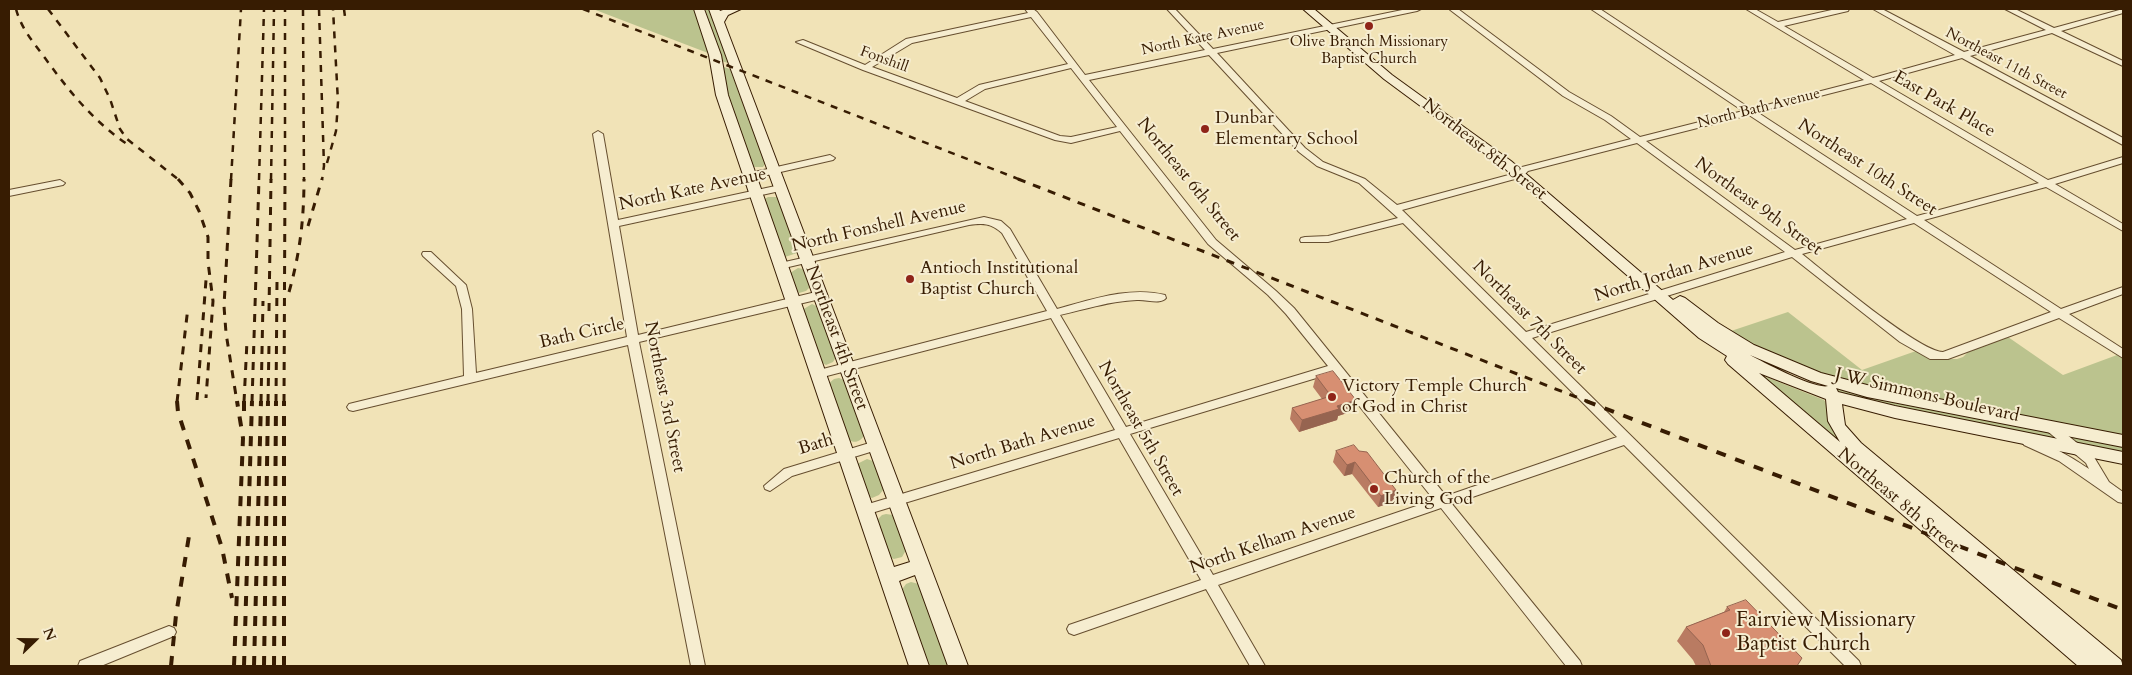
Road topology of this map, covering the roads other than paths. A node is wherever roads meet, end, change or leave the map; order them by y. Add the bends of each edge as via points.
1 (699, 9) edge
2 (714, 9) edge
3 (736, 9) edge
4 (1171, 9) edge
5 (1308, 9) edge
6 (1319, 9) edge
7 (1417, 9) edge
8 (1454, 9) edge
9 (1595, 9) edge
10 (1750, 9) edge
11 (1845, 9) edge
12 (1877, 9) edge
13 (2010, 9) edge
14 (2123, 11) edge
15 (1032, 12) edge
16 (719, 21) junction
17 (1777, 25) junction
18 (1334, 26) junction
19 (2053, 30) junction
20 (800, 42) dead end
21 (1212, 51) junction
22 (1962, 56) junction
23 (2123, 64) edge
24 (1073, 65) junction
25 (866, 68) junction
26 (1084, 78) junction
27 (1870, 80) junction
28 (959, 101) junction
29 (1749, 111) junction
30 (1123, 128) junction
31 (598, 134) dead end
32 (1637, 141) junction
33 (2123, 142) edge
34 (830, 158) dead end
35 (2123, 160) edge
36 (774, 171) junction
37 (1522, 172) junction
38 (750, 176) junction
39 (60, 183) dead end
40 (2048, 184) junction
41 (780, 188) junction
42 (9, 193) edge
43 (755, 194) junction
44 (1396, 209) junction
45 (1916, 219) junction
46 (984, 220) joint
47 (1405, 220) junction
48 (614, 224) junction
49 (2123, 228) edge
50 (1305, 240) dead end
51 (1793, 253) junction
52 (428, 254) dead end
53 (807, 260) junction
54 (780, 266) junction
55 (2123, 290) edge
56 (1664, 293) junction
57 (820, 295) junction
58 (1161, 298) dead end
59 (794, 301) junction
60 (2059, 312) junction
61 (1054, 314) junction
62 (1704, 334) junction
63 (1523, 337) junction
64 (634, 340) junction
65 (2123, 354) edge
66 (847, 367) junction
67 (1335, 368) junction
68 (819, 374) junction
69 (1816, 377) junction
70 (470, 379) junction
71 (1835, 397) junction
72 (352, 407) dead end
73 (2050, 427) junction
74 (1121, 432) junction
75 (2002, 434) junction
76 (1626, 439) junction
77 (2123, 441) edge
78 (876, 446) junction
79 (2076, 449) junction
80 (846, 454) junction
81 (2123, 458) edge
82 (770, 486) dead end
83 (2111, 489) junction
84 (2123, 498) edge
85 (897, 501) junction
86 (1443, 502) junction
87 (865, 510) junction
88 (921, 566) junction
89 (888, 577) junction
90 (1209, 583) junction
91 (1074, 629) dead end
92 (169, 632) dead end
93 (85, 666) edge
94 (698, 666) edge
95 (919, 666) edge
96 (958, 666) edge
97 (1258, 666) edge
98 (1576, 666) edge
99 (1854, 666) edge
100 (2092, 666) edge
101 (2114, 666) edge

1 - 38 main road, Northeast 4th Street via 715,55 722,95
2 - 16 main road, Northeast 4th Street
3 - 16 main road via 724,14
4 - 21 street, Northeast 7th Street
5 - 18 main road, Northeast 8th Street
6 - 18 main road, Northeast 8th Street
7 - 18 street, North Kate Avenue
8 - 32 street, Northeast 9th Street via 1566,94 1608,118
9 - 29 street, Northeast 10th Street
10 - 17 street, East Park Place
11 - 17 street
12 - 22 street, Northeast 11th Street
13 - 19 street
14 - 19 street, North Bath Avenue
15 - 24 street, Northeast 6th Street
15 - 25 street via 909,41
16 - 36 main road, Northeast 4th Street
17 - 27 street, East Park Place
18 - 21 street, North Kate Avenue
18 - 37 main road, Northeast 8th Street via 1388,77
19 - 22 street, North Bath Avenue
19 - 23 street
20 - 25 street, Fonshill
21 - 26 street, North Kate Avenue
21 - 44 street, Northeast 7th Street via 1302,150 1320,164 1362,181
22 - 27 street, North Bath Avenue
22 - 33 street, Northeast 11th Street
24 - 26 street, Northeast 6th Street
24 - 28 street via 982,87
25 - 28 street, Fonshill
26 - 30 street, Northeast 6th Street
27 - 29 street, North Bath Avenue
27 - 40 street, East Park Place
28 - 30 street via 1058,138 1071,140
29 - 32 street, North Bath Avenue
29 - 45 street, Northeast 10th Street
30 - 67 street, Northeast 6th Street via 1212,242 1283,304
31 - 48 street, Northeast 3rd Street
32 - 37 street, North Bath Avenue
32 - 51 street, Northeast 9th Street
34 - 36 street, North Kate Avenue
35 - 40 street, North Jordan Avenue
36 - 38 street, North Kate Avenue
36 - 41 main road, Northeast 4th Street
37 - 44 street, North Bath Avenue
37 - 56 main road, Northeast 8th Street
38 - 43 main road, Northeast 4th Street
39 - 42 street
40 - 45 street, North Jordan Avenue
40 - 49 street, East Park Place
41 - 43 street, North Kate Avenue
41 - 53 main road, Northeast 4th Street
43 - 48 street, North Kate Avenue
43 - 54 main road, Northeast 4th Street
44 - 47 street, Northeast 7th Street
45 - 51 street, North Jordan Avenue
45 - 60 street, Northeast 10th Street
46 - 53 street, North Fonshell Avenue
46 - 61 street, Northeast 5th Street via 997,223 1006,231
47 - 50 street via 1328,239
47 - 63 street, Northeast 7th Street
48 - 64 street, Northeast 3rd Street
51 - 56 street, North Jordan Avenue
51 - 60 street, Northeast 9th Street via 1904,339 1934,356 1944,356
52 - 70 street via 461,285 467,309
53 - 54 street, North Fonshell Avenue
53 - 57 main road, Northeast 4th Street
54 - 59 main road, Northeast 4th Street
55 - 60 street
56 - 62 main road, J W Simmons Boulevard
56 - 63 street, North Jordan Avenue
56 - 69 main road, J W Simmons Boulevard via 1734,340 1776,362
57 - 59 street, Bath Circle
57 - 66 main road, Northeast 4th Street
58 - 61 street via 1113,298
59 - 64 street, Bath Circle
59 - 68 main road, Northeast 4th Street
60 - 65 street, Northeast 10th Street
61 - 66 street
61 - 74 street, Northeast 5th Street
62 - 71 main road, J W Simmons Boulevard via 1753,364
62 - 100 main road, Northeast 8th Street
63 - 76 street, Northeast 7th Street
64 - 70 street, Bath Circle
64 - 94 street, Northeast 3rd Street
66 - 68 street
66 - 78 main road, Northeast 4th Street
67 - 74 street, North Bath Avenue
67 - 86 street, Northeast 6th Street
68 - 80 main road, Northeast 4th Street
69 - 71 main road
69 - 73 main road, J W Simmons Boulevard
70 - 72 street, Bath Circle
71 - 75 main road, J W Simmons Boulevard
71 - 101 main road, Northeast 8th Street via 1838,427 1854,447
73 - 77 main road, J W Simmons Boulevard
73 - 79 street
74 - 85 street, North Bath Avenue
74 - 90 street, Northeast 5th Street
75 - 79 main road, J W Simmons Boulevard
75 - 83 street via 2048,451
76 - 86 street, North Kelham Avenue
76 - 99 street, Northeast 7th Street
78 - 80 street, Bath
78 - 85 main road, Northeast 4th Street
79 - 81 main road, J W Simmons Boulevard
79 - 83 street via 2090,460
80 - 82 street, Bath via 788,472
80 - 87 main road, Northeast 4th Street
83 - 84 street
85 - 87 street, North Bath Avenue
85 - 88 main road, Northeast 4th Street
86 - 90 street, North Kelham Avenue
86 - 98 street, Northeast 6th Street
87 - 89 main road, Northeast 4th Street
88 - 89 main road
88 - 96 main road, Northeast 4th Street
89 - 95 main road, Northeast 4th Street
90 - 91 street, North Kelham Avenue
90 - 97 street, Northeast 5th Street
92 - 93 street

